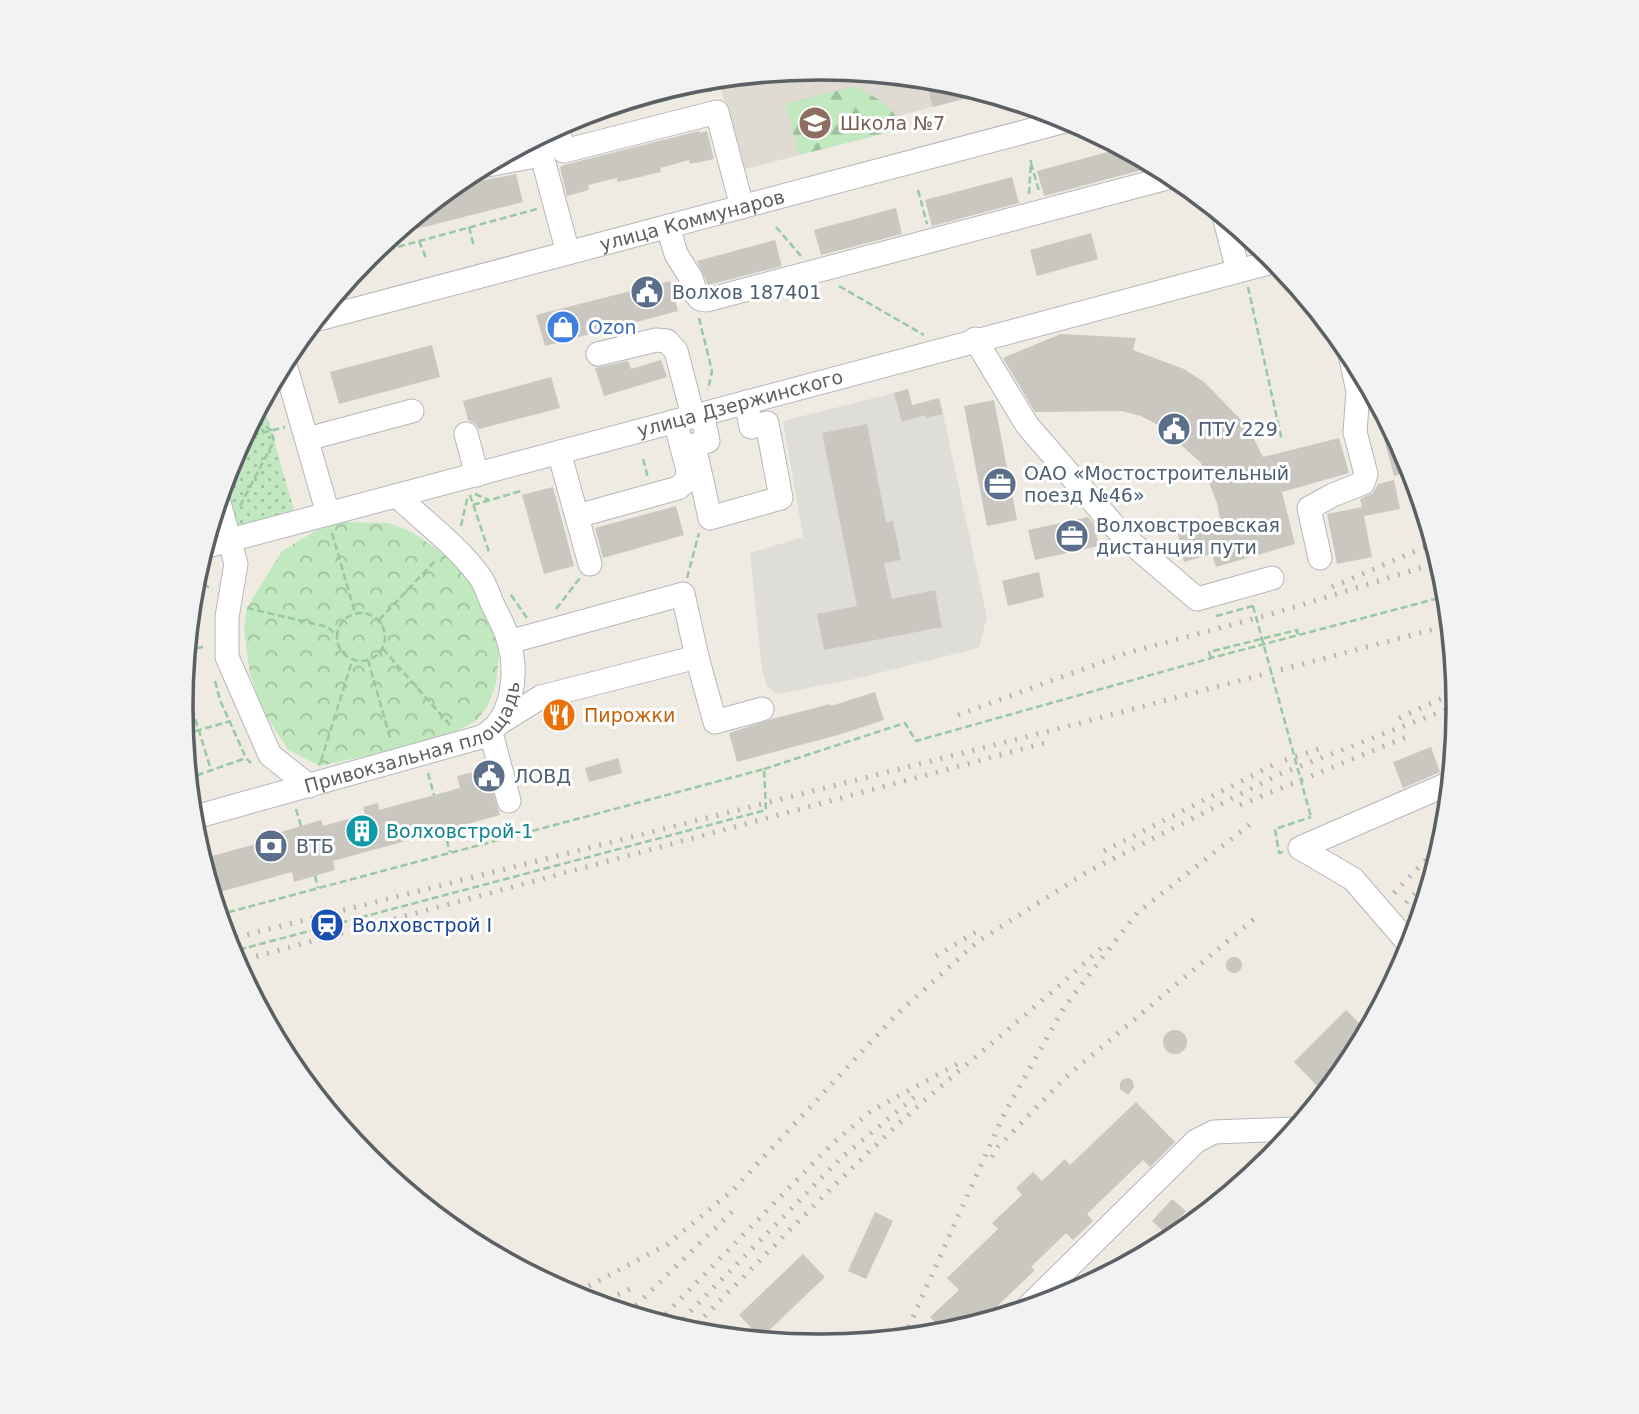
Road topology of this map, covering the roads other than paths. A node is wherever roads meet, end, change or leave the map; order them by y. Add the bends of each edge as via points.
1 (1050, 125) edge
2 (548, 142) edge
3 (545, 143) edge
4 (1159, 180) edge
5 (742, 206) junction
6 (668, 226) junction
7 (1229, 233) edge
8 (568, 253) junction
9 (1265, 266) edge
10 (1242, 275) junction
11 (335, 310) edge
12 (975, 339) junction
13 (598, 355) dead end
14 (288, 376) edge
15 (1359, 389) edge
16 (746, 401) junction
17 (412, 411) dead end
18 (694, 412) junction
19 (304, 431) junction
20 (466, 433) dead end
21 (559, 452) junction
22 (473, 483) junction
23 (397, 496) junction
24 (228, 504) edge
25 (577, 516) junction
26 (329, 520) junction
27 (229, 540) junction
28 (214, 544) edge
29 (1320, 558) dead end
30 (590, 564) road end
31 (1272, 579) dead end
32 (509, 642) junction
33 (697, 657) junction
34 (762, 709) dead end
35 (495, 728) junction
36 (309, 786) junction
37 (1441, 787) edge
38 (509, 801) dead end
39 (203, 815) edge
40 (1402, 936) edge
41 (1282, 1129) edge
42 (1043, 1292) edge

1 - 5 street, улица Коммунаров
2 - 5 street via 564,151 717,112
3 - 8 street
4 - 6 street via 707,300 696,294
5 - 6 street, улица Коммунаров
6 - 8 street, улица Коммунаров
7 - 10 street
8 - 11 street, улица Коммунаров
9 - 10 street, улица Дзержинского
10 - 12 street, улица Дзержинского
12 - 16 street, улица Дзержинского
12 - 31 street via 1027,425 1122,535 1197,599
13 - 18 street via 667,341 676,351
14 - 19 street
15 - 29 street via 1355,432 1366,474 1363,483 1309,508
16 - 18 street, улица Дзержинского
16 - 18 street via 751,427 767,423 781,498 710,518 694,445 708,440
17 - 19 street
18 - 21 street, улица Дзержинского
18 - 25 street via 686,481 678,488
19 - 26 street
20 - 22 street
21 - 22 street, улица Дзержинского
21 - 25 street
22 - 23 street, улица Дзержинского
23 - 26 street, улица Дзержинского
23 - 32 street, Привокзальная площадь via 480,576
24 - 27 street, Привокзальная площадь
25 - 30 street
26 - 27 street, улица Дзержинского
27 - 28 street, улица Дзержинского
27 - 36 street, Привокзальная площадь via 236,564 227,617 227,657 270,755
32 - 33 street via 683,594
32 - 35 street, Привокзальная площадь via 511,692
33 - 34 street via 715,722
33 - 35 street via 541,697
35 - 36 street, Привокзальная площадь via 459,743
35 - 38 street
36 - 39 street
37 - 40 street via 1300,848 1353,879
41 - 42 street via 1214,1132 1196,1140

